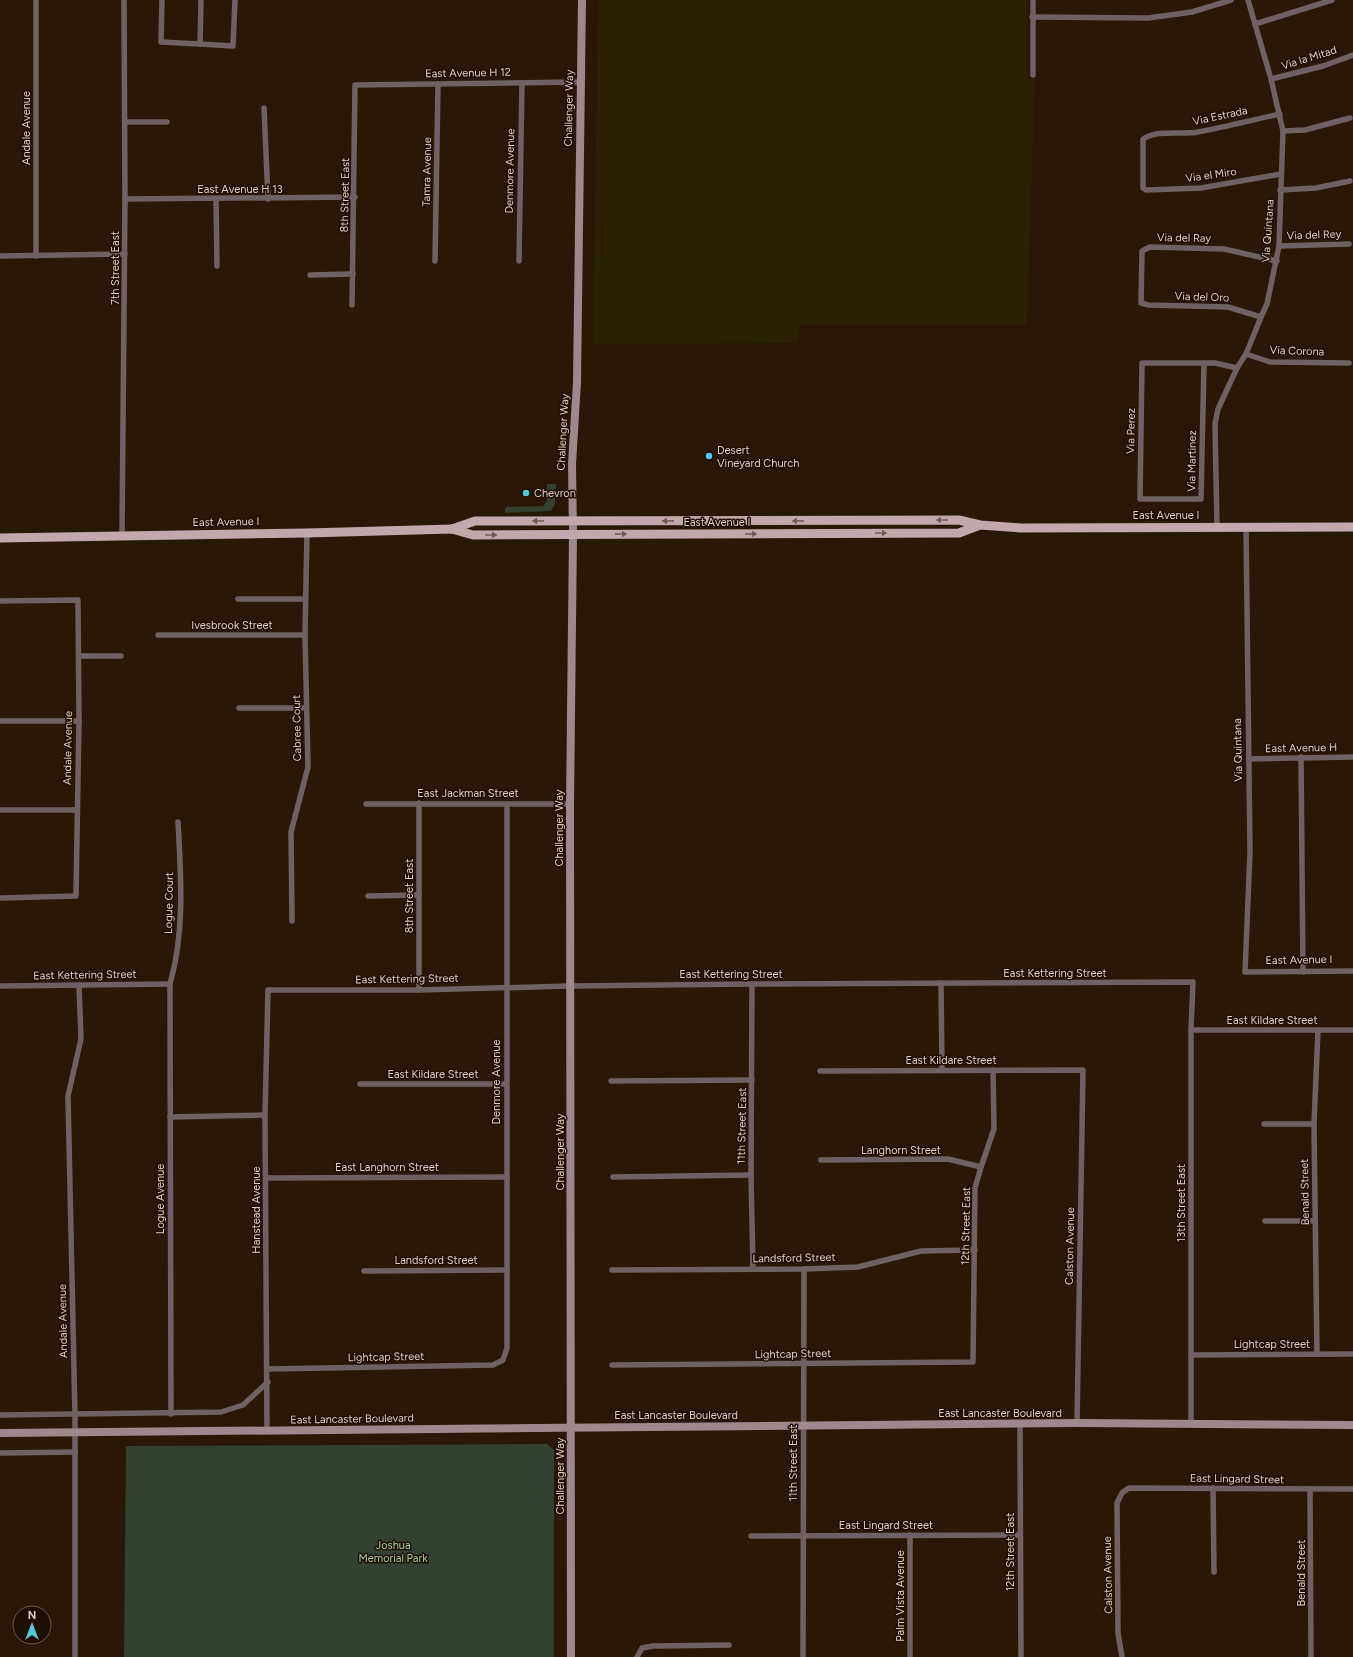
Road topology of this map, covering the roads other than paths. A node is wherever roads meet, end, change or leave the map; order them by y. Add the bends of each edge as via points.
1 (36, 0) edge
2 (124, 0) edge
3 (162, 0) edge
4 (201, 0) edge
5 (235, 0) edge
6 (582, 0) edge
7 (1033, 0) edge
8 (1231, 0) edge
9 (1248, 0) edge
10 (1332, 0) edge
11 (1032, 17) junction
12 (1255, 24) junction
13 (200, 44) junction
14 (1353, 55) edge
15 (1033, 75) dead end
16 (1271, 79) junction
17 (580, 82) junction
18 (522, 83) junction
19 (438, 84) junction
20 (355, 85) joint
21 (264, 108) dead end
22 (1280, 114) junction
23 (1350, 118) dead end
24 (125, 122) junction
25 (168, 122) dead end
26 (1283, 131) junction
27 (1281, 174) junction
28 (1350, 181) dead end
29 (1143, 188) joint
30 (1280, 190) junction
31 (355, 198) junction
32 (125, 199) junction
33 (216, 199) junction
34 (268, 199) junction
35 (1349, 244) dead end
36 (1279, 246) junction
37 (125, 254) junction
38 (0, 256) edge
39 (36, 256) junction
40 (435, 261) dead end
41 (519, 261) dead end
42 (1277, 261) junction
43 (217, 266) dead end
44 (353, 274) junction
45 (310, 275) dead end
46 (1141, 303) joint
47 (352, 305) dead end
48 (1261, 316) junction
49 (1246, 354) junction
50 (1204, 363) junction
51 (1348, 363) dead end
52 (1237, 368) junction
53 (1140, 499) joint
54 (573, 521) junction
55 (820, 521) junction
56 (980, 525) junction
57 (1217, 527) junction
58 (1246, 527) junction
59 (1353, 527) edge
60 (452, 529) junction
61 (306, 533) junction
62 (574, 534) junction
63 (820, 534) junction
64 (122, 536) junction
65 (0, 538) edge
66 (238, 599) dead end
67 (305, 599) junction
68 (0, 601) edge
69 (158, 635) dead end
70 (305, 635) junction
71 (79, 656) junction
72 (121, 656) dead end
73 (239, 708) dead end
74 (306, 708) junction
75 (0, 721) edge
76 (79, 721) junction
77 (1301, 757) junction
78 (1353, 757) edge
79 (1249, 759) junction
80 (419, 803) junction
81 (366, 804) dead end
82 (507, 804) junction
83 (570, 804) junction
84 (0, 810) edge
85 (77, 810) junction
86 (178, 822) dead end
87 (419, 895) junction
88 (368, 896) dead end
89 (0, 898) edge
90 (292, 921) dead end
91 (1353, 971) edge
92 (1245, 972) joint
93 (1303, 972) junction
94 (1193, 982) joint
95 (941, 983) junction
96 (170, 984) junction
97 (752, 984) junction
98 (79, 985) junction
99 (0, 986) edge
100 (570, 986) junction
101 (506, 987) junction
102 (268, 990) joint
103 (419, 990) junction
104 (1191, 1030) junction
105 (1318, 1030) junction
106 (1353, 1030) edge
107 (942, 1070) junction
108 (993, 1070) junction
109 (1083, 1070) joint
110 (820, 1071) dead end
111 (752, 1080) junction
112 (611, 1081) dead end
113 (360, 1084) dead end
114 (506, 1084) junction
115 (265, 1115) junction
116 (170, 1116) junction
117 (1264, 1124) dead end
118 (1314, 1124) junction
119 (821, 1160) dead end
120 (980, 1167) junction
121 (751, 1176) junction
122 (507, 1177) junction
123 (613, 1177) dead end
124 (267, 1178) junction
125 (1265, 1220) dead end
126 (1315, 1220) junction
127 (975, 1250) junction
128 (753, 1269) junction
129 (804, 1269) junction
130 (364, 1270) dead end
131 (507, 1270) junction
132 (612, 1270) dead end
133 (1317, 1354) junction
134 (1353, 1354) edge
135 (1191, 1355) junction
136 (503, 1360) joint
137 (973, 1362) joint
138 (803, 1364) junction
139 (612, 1366) dead end
140 (268, 1369) junction
141 (268, 1382) junction
142 (171, 1414) junction
143 (0, 1415) edge
144 (75, 1415) junction
145 (1076, 1423) junction
146 (1020, 1424) junction
147 (1191, 1424) junction
148 (803, 1425) junction
149 (1353, 1425) edge
150 (571, 1427) junction
151 (267, 1431) junction
152 (0, 1433) edge
153 (75, 1434) junction
154 (75, 1452) junction
155 (0, 1453) edge
156 (1213, 1488) junction
157 (1310, 1489) junction
158 (1353, 1489) edge
159 (1122, 1493) joint
160 (910, 1535) junction
161 (1020, 1535) junction
162 (751, 1536) dead end
163 (803, 1536) junction
164 (1214, 1572) dead end
165 (729, 1645) dead end
166 (75, 1657) edge
167 (571, 1657) edge
168 (637, 1657) edge
169 (803, 1657) edge
170 (910, 1657) edge
171 (1021, 1657) edge
172 (1122, 1657) edge
173 (1311, 1657) edge

1 - 39 street, Andale Avenue
2 - 24 street, 7th Street East
3 - 13 street via 161,42
4 - 13 street
5 - 13 street via 233,46
6 - 17 main road, Challenger Way
7 - 11 street
8 - 11 street via 1192,12 1148,18
9 - 12 street, Via Quintana
10 - 12 street
11 - 15 street
12 - 16 street, Via Quintana
14 - 16 street, Via la Mitad via 1323,66
16 - 22 street, Via Quintana
17 - 18 street, East Avenue H 12
17 - 54 main road, Challenger Way
18 - 19 street, East Avenue H 12
18 - 41 street, Denmore Avenue
19 - 20 street, East Avenue H 12
19 - 40 street, Tamra Avenue
20 - 31 street, 8th Street East
21 - 34 street
22 - 26 street, Via Quintana
22 - 29 street, Via Estrada via 1196,133 1148,136 1143,139
23 - 26 street via 1305,130
24 - 25 street
24 - 32 street, 7th Street East
26 - 27 street, Via Quintana
27 - 29 street, Via el Miro via 1201,188
27 - 30 street, Via Quintana
28 - 30 street via 1316,188
30 - 36 street, Via Quintana
31 - 34 street, East Avenue H 13
31 - 44 street, 8th Street East
32 - 33 street, East Avenue H 13
32 - 37 street, 7th Street East
33 - 34 street, East Avenue H 13
33 - 43 street
35 - 36 street, Via del Rey
36 - 42 street, Via Quintana
37 - 39 street
37 - 64 street, 7th Street East
38 - 39 street
42 - 46 street, Via del Ray via 1224,249 1150,247 1142,251
42 - 48 street, Via Quintana via 1267,304
44 - 45 street
44 - 47 street, 8th Street East
46 - 48 street, Via del Oro via 1228,307
48 - 49 street, Via Quintana
49 - 51 street, Via Corona via 1270,362
49 - 52 street, Via Quintana
50 - 52 street
50 - 53 street, Via Martinez via 1201,499
50 - 53 street, Via Perez via 1142,363
52 - 57 street, Via Quintana via 1218,409 1215,424
55 -> 54 main road, East Avenue I
54 -> 60 main road, East Avenue I via 475,521
54 - 62 main road, Challenger Way
56 -> 55 main road, East Avenue I via 959,520
55 - 63 main road
56 - 57 main road, East Avenue I via 1021,528
63 -> 56 main road, East Avenue I via 959,533
57 - 58 main road, East Avenue I
58 - 59 main road, East Avenue I
58 - 79 street, Via Quintana
60 - 61 main road, East Avenue I
60 -> 62 main road, East Avenue I via 473,535
61 - 64 main road, East Avenue I
61 - 67 street, Cabree Court
62 -> 63 main road, East Avenue I
62 - 83 main road, Challenger Way
64 - 65 main road, East Avenue I
66 - 67 street
67 - 70 street, Cabree Court
68 - 71 street, Andale Avenue via 78,600
69 - 70 street, Ivesbrook Street
70 - 74 street, Cabree Court
71 - 72 street
71 - 76 street, Andale Avenue
73 - 74 street
74 - 90 street, Cabree Court via 308,768 292,832
75 - 76 street
76 - 85 street, Andale Avenue
77 - 78 street, East Avenue H
77 - 79 street, East Avenue H
77 - 93 street
79 - 92 street, Via Quintana via 1250,852
80 - 81 street, East Jackman Street
80 - 82 street, East Jackman Street
80 - 87 street, 8th Street East
82 - 83 street, East Jackman Street
82 - 101 street, Denmore Avenue
83 - 100 main road, Challenger Way
84 - 85 street
85 - 89 street, Andale Avenue via 76,896
86 - 96 street, Logue Court via 180,933
87 - 88 street
87 - 103 street, 8th Street East
91 - 93 street, East Avenue I
92 - 93 street, East Avenue I
94 - 95 street, East Kettering Street
94 - 104 street, 13th Street East
95 - 97 street, East Kettering Street
95 - 107 street
96 - 98 street, East Kettering Street
96 - 116 street, Logue Avenue
97 - 100 street, East Kettering Street
97 - 111 street, 11th Street East
98 - 99 street, East Kettering Street
98 - 144 street, Andale Avenue via 81,1039 68,1096
100 - 101 street, East Kettering Street
100 - 150 main road, Challenger Way
101 - 103 street, East Kettering Street
101 - 114 street, Denmore Avenue
102 - 103 street, East Kettering Street
102 - 115 street, Hanstead Avenue
104 - 105 street, East Kildare Street
104 - 135 street, 13th Street East
105 - 106 street, East Kildare Street
105 - 118 street, Benald Street
107 - 108 street, East Kildare Street
107 - 110 street, East Kildare Street
108 - 109 street, East Kildare Street
108 - 120 street, 12th Street East via 994,1129
109 - 145 street, Calston Avenue
111 - 112 street
111 - 121 street, 11th Street East
113 - 114 street, East Kildare Street
114 - 122 street, Denmore Avenue
115 - 116 street
115 - 124 street, Hanstead Avenue
116 - 142 street, Logue Avenue
117 - 118 street
118 - 126 street, Benald Street
119 - 120 street, Langhorn Street via 948,1159
120 - 127 street, 12th Street East via 975,1188
121 - 123 street
121 - 128 street, 11th Street East
122 - 124 street, East Langhorn Street
122 - 131 street, Denmore Avenue
124 - 140 street, Hanstead Avenue
125 - 126 street
126 - 133 street, Benald Street
127 - 129 street, Landsford Street via 921,1251 858,1267
127 - 137 street, 12th Street East
128 - 129 street, Landsford Street
128 - 132 street, Landsford Street
129 - 138 street, 11th Street East
130 - 131 street, Landsford Street
131 - 136 street, Denmore Avenue via 507,1348
133 - 134 street, Lightcap Street
133 - 135 street, Lightcap Street
135 - 147 street, 13th Street East
136 - 140 street, Lightcap Street via 493,1365
137 - 138 street, Lightcap Street
138 - 139 street, Lightcap Street
138 - 148 street, 11th Street East
140 - 141 street, Hanstead Avenue
141 - 142 street via 243,1405 220,1412
141 - 151 street, Hanstead Avenue
142 - 144 street
143 - 144 street
144 - 153 street, Andale Avenue
145 - 146 main road, East Lancaster Boulevard
145 - 147 main road, East Lancaster Boulevard
146 - 148 main road, East Lancaster Boulevard
146 - 161 street, 12th Street East
147 - 149 main road, East Lancaster Boulevard
148 - 150 main road, East Lancaster Boulevard
148 - 163 street, 11th Street East
150 - 151 main road, East Lancaster Boulevard
150 - 167 main road, Challenger Way
151 - 153 main road, East Lancaster Boulevard
152 - 153 main road, East Lancaster Boulevard
153 - 154 street, Andale Avenue
154 - 155 street
154 - 166 street, Andale Avenue
156 - 157 street, East Lingard Street
156 - 159 street, East Lingard Street via 1129,1488
156 - 164 street
157 - 158 street, East Lingard Street
157 - 173 street, Benald Street
159 - 172 street, Calston Avenue via 1117,1511 1118,1633
160 - 161 street, East Lingard Street
160 - 163 street, East Lingard Street
160 - 170 street, Palm Vista Avenue
161 - 171 street, 12th Street East
162 - 163 street, East Lingard Street
163 - 169 street, 11th Street East
165 - 168 street via 653,1646 642,1648

